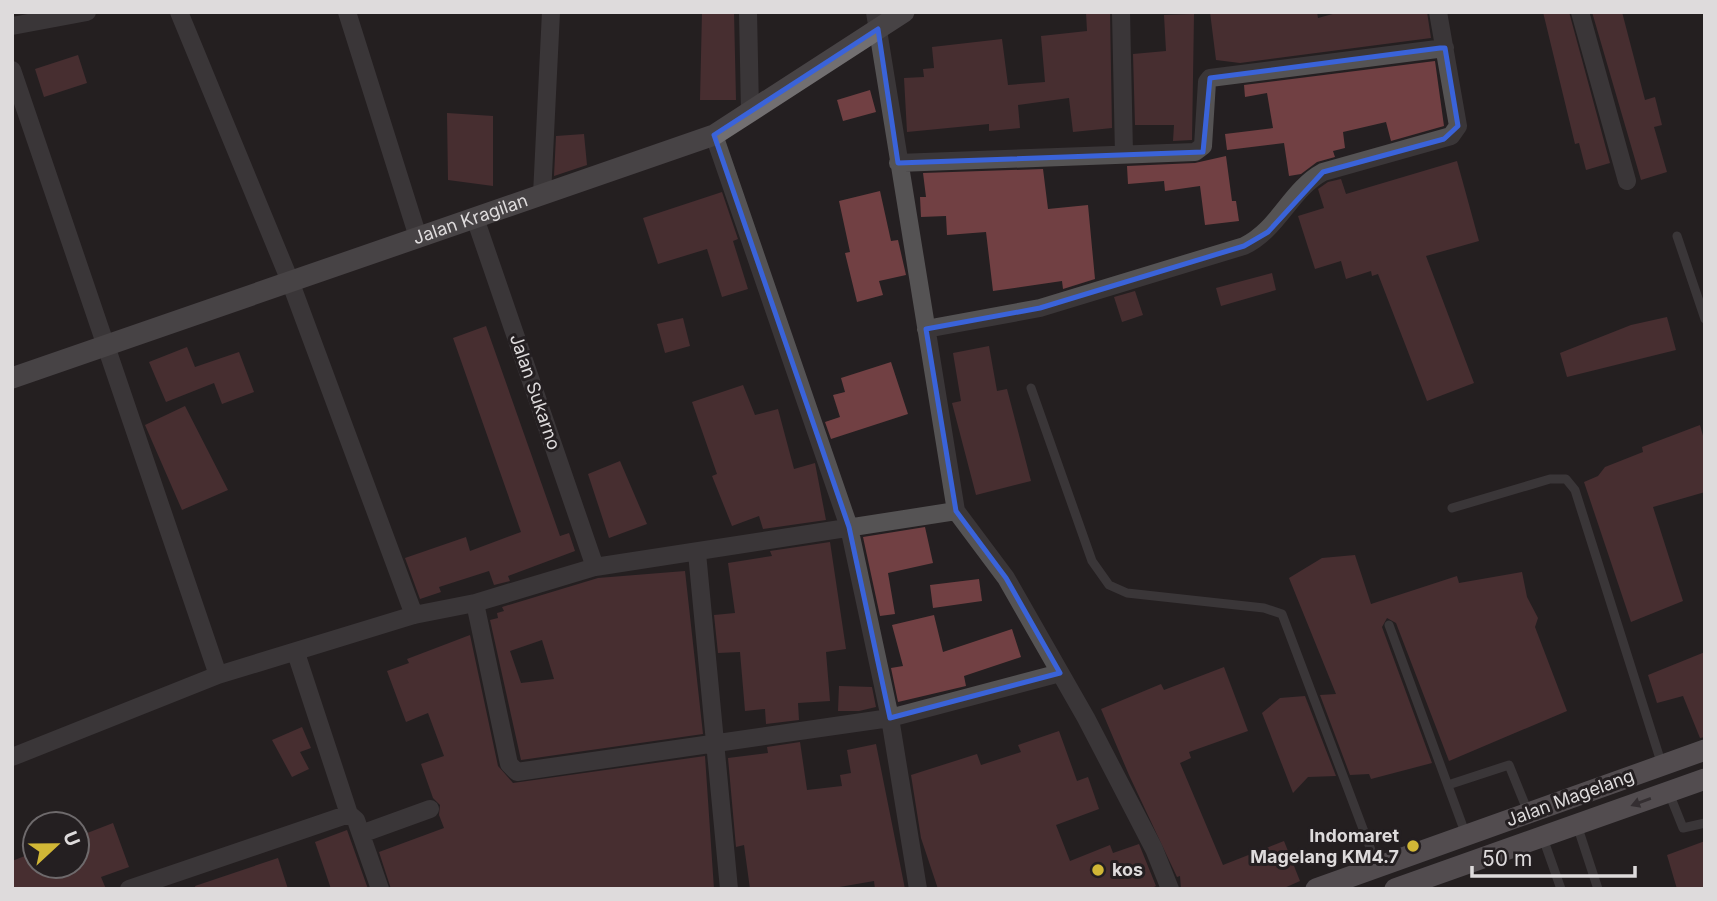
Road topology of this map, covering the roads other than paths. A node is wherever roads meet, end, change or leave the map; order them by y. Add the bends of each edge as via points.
1 (88, 12) edge
2 (179, 12) edge
3 (347, 12) edge
4 (551, 12) edge
5 (748, 12) edge
6 (904, 12) edge
7 (1121, 12) edge
8 (1438, 12) edge
9 (1580, 12) edge
10 (876, 21) edge
11 (12, 26) edge
12 (1445, 48) junction
13 (12, 70) edge
14 (750, 111) junction
15 (714, 135) junction
16 (1124, 155) junction
17 (898, 163) junction
18 (1627, 181) dead end
19 (542, 195) junction
20 (475, 218) junction
21 (1677, 236) dead end
22 (418, 237) junction
23 (290, 281) junction
24 (1705, 319) edge
25 (926, 329) junction
26 (105, 344) junction
27 (12, 378) edge
28 (1031, 388) dead end
29 (1452, 508) dead end
30 (956, 510) junction
31 (849, 527) junction
32 (697, 553) junction
33 (594, 567) junction
34 (475, 603) junction
35 (414, 615) junction
36 (1390, 625) dead end
37 (296, 653) junction
38 (1060, 673) junction
39 (218, 676) junction
40 (890, 718) junction
41 (717, 745) junction
42 (1705, 750) edge
43 (12, 757) edge
44 (1662, 765) junction
45 (1705, 779) edge
46 (1448, 785) junction
47 (1668, 792) junction
48 (430, 808) dead end
49 (1528, 813) junction
50 (349, 814) junction
51 (1705, 823) edge
52 (1577, 825) junction
53 (361, 834) junction
54 (1466, 835) junction
55 (1543, 836) junction
56 (1377, 867) junction
57 (129, 889) edge
58 (380, 889) edge
59 (729, 889) edge
60 (918, 889) edge
61 (1170, 889) edge
62 (1317, 889) edge
63 (1395, 889) edge
64 (1561, 889) edge
65 (1598, 889) edge

1 - 11 street
2 - 23 street
3 - 22 street
4 - 19 street
5 - 14 street
6 - 10 street, Jalan Kragilan
7 - 16 street
8 - 12 street
9 - 18 street
10 - 14 street, Jalan Kragilan
10 - 17 street
12 - 16 street via 1210,78 1200,150
12 - 25 street via 1458,126 1451,136 1322,172 1268,232 1244,246 1040,308
13 - 26 street
14 - 15 street, Jalan Kragilan
15 - 19 street, Jalan Kragilan
15 - 31 street
16 - 17 street
17 - 25 street
19 - 20 street, Jalan Kragilan
20 - 22 street, Jalan Kragilan
20 - 33 street, Jalan Sukarno
21 - 24 lane
22 - 23 street, Jalan Kragilan
23 - 26 street, Jalan Kragilan
23 - 35 street
25 - 30 street
26 - 27 street, Jalan Kragilan
26 - 39 street
28 - 56 lane via 1092,561 1109,585 1127,593 1264,608 1282,614
29 - 44 lane via 1550,479 1566,479 1575,490
30 - 31 street
30 - 38 street via 1006,578
31 - 32 street
31 - 40 street
32 - 33 street
32 - 41 street
33 - 34 street
34 - 35 street
34 - 41 street via 512,769 525,772
35 - 37 street
36 - 46 lane
37 - 39 street
37 - 50 street
38 - 40 street
38 - 61 street
39 - 43 street
40 - 41 street
40 - 60 street
41 - 59 street
42 - 44 main road, Jalan Magelang
44 - 49 main road, Jalan Magelang
45 - 47 main road, Jalan Magelang
46 - 49 lane via 1509,765
46 - 54 lane
47 - 51 lane via 1685,829
47 -> 52 main road, Jalan Magelang
48 - 53 street
49 - 54 main road, Jalan Magelang
50 - 53 street
50 - 57 street
52 - 55 main road, Jalan Magelang
52 - 65 lane
53 - 58 street
54 - 56 main road, Jalan Magelang
55 - 63 main road, Jalan Magelang
55 - 64 lane
56 - 62 main road, Jalan Magelang

